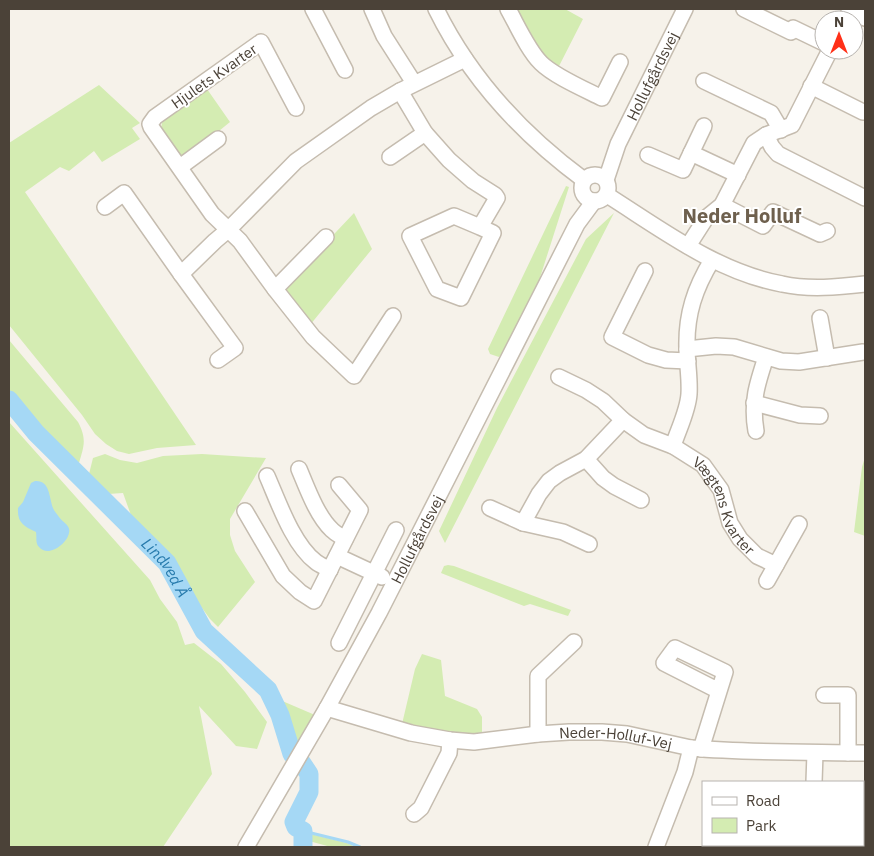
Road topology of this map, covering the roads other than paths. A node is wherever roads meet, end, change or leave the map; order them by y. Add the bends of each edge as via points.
1 (372, 9) edge
2 (436, 9) edge
3 (508, 9) edge
4 (686, 9) edge
5 (744, 9) edge
6 (320, 12) edge
7 (814, 38) edge
8 (465, 59) junction
9 (825, 60) edge
10 (620, 62) dead end
11 (345, 70) dead end
12 (704, 81) dead end
13 (414, 83) junction
14 (812, 86) junction
15 (400, 91) junction
16 (296, 108) dead end
17 (865, 112) edge
18 (704, 126) dead end
19 (781, 130) junction
20 (425, 133) junction
21 (766, 135) junction
22 (218, 139) dead end
23 (691, 153) junction
24 (648, 155) dead end
25 (390, 157) dead end
26 (180, 167) junction
27 (738, 175) junction
28 (595, 178) junction
29 (595, 197) junction
30 (865, 198) edge
31 (722, 205) junction
32 (105, 207) dead end
33 (480, 227) junction
34 (228, 230) junction
35 (827, 231) dead end
36 (326, 237) dead end
37 (688, 246) junction
38 (712, 260) junction
39 (645, 271) dead end
40 (180, 274) junction
41 (865, 284) edge
42 (275, 289) junction
43 (393, 316) dead end
44 (820, 318) dead end
45 (863, 352) dead end
46 (687, 355) junction
47 (766, 357) junction
48 (827, 358) junction
49 (218, 360) dead end
50 (558, 377) dead end
51 (754, 403) junction
52 (820, 416) dead end
53 (623, 420) junction
54 (756, 431) dead end
55 (673, 446) junction
56 (586, 459) junction
57 (298, 468) dead end
58 (267, 476) dead end
59 (339, 485) dead end
60 (641, 500) dead end
61 (490, 508) dead end
62 (245, 511) dead end
63 (523, 523) junction
64 (799, 524) dead end
65 (396, 530) dead end
66 (345, 539) junction
67 (590, 544) dead end
68 (337, 556) junction
69 (776, 565) junction
70 (330, 570) junction
71 (374, 574) junction
72 (767, 581) dead end
73 (395, 583) junction
74 (574, 642) dead end
75 (339, 643) dead end
76 (719, 691) dead end
77 (824, 695) dead end
78 (327, 708) junction
79 (538, 734) junction
80 (450, 740) junction
81 (696, 749) junction
82 (815, 753) junction
83 (848, 753) junction
84 (865, 753) edge
85 (814, 781) edge
86 (414, 814) dead end
87 (246, 847) edge
88 (656, 847) edge

1 - 13 street via 384,36
2 - 8 street
3 - 10 street via 540,62 551,72 602,98
4 - 28 street, Hollufgårdsvej via 618,144
5 - 7 street via 791,32 794,28
6 - 11 street
8 - 13 street
8 - 28 street via 493,97 523,129 558,160
9 - 14 street
12 - 19 street via 771,113
13 - 15 street
14 - 17 street
14 - 19 street via 792,125
15 - 20 street
15 - 34 street via 296,161
16 - 26 street, Hjulets Kvarter via 262,42 155,117 150,124
18 - 23 street
19 - 21 street
20 - 25 street
20 - 33 street via 449,160 497,198
21 - 27 street via 754,143
21 - 30 street via 778,154
22 - 26 street
23 - 24 street via 683,170
23 - 27 street
26 - 34 street, Hjulets Kvarter via 212,214
27 - 31 street
28 - 29 street via 582,188
28 - 29 street via 609,187
29 - 37 street
29 - 73 street, Hollufgårdsvej via 577,224
31 - 35 street via 763,226 773,212 820,234
31 - 37 street via 706,218
32 - 40 street via 124,193
33 - 33 street via 493,233 461,298 437,289 410,236 454,216
34 - 40 street
34 - 42 street, Hjulets Kvarter
36 - 42 street
37 - 38 street
38 - 41 street via 782,285 819,288
38 - 46 street via 690,307
39 - 46 street via 612,338 666,360
40 - 49 street via 235,348
42 - 43 street, Hjulets Kvarter via 313,337 354,376
44 - 48 street
45 - 48 street
46 - 47 street via 716,346 734,347
46 - 55 street via 689,395
47 - 48 street via 799,362
47 - 51 street
50 - 53 street, Vægtens Kvarter via 603,401
51 - 52 street via 800,415
51 - 54 street
53 - 55 street, Vægtens Kvarter via 644,435
53 - 56 street
55 - 69 street, Vægtens Kvarter via 703,465 721,490 730,523 740,539 757,556
56 - 60 street via 603,478
56 - 63 street via 549,481
57 - 66 street via 325,522
58 - 70 street via 285,519 301,546 314,561
59 - 66 street via 360,510
61 - 63 street
62 - 70 street via 284,576 300,592 314,601
63 - 67 street via 563,532
64 - 69 street, Vægtens Kvarter
65 - 71 street
66 - 68 street
68 - 70 street
68 - 71 street
69 - 72 street, Vægtens Kvarter
71 - 73 street
71 - 75 street
73 - 78 street, Hollufgårdsvej
74 - 79 street, Neder-Holluf-Vej via 538,676
76 - 81 street, Neder-Holluf-Vej
77 - 83 street via 848,695
78 - 80 street, Neder-Holluf-Vej via 411,733
78 - 87 street, Hollufgårdsvej
79 - 80 street, Neder-Holluf-Vej via 474,742
79 - 81 street, Neder-Holluf-Vej via 627,734
80 - 86 street via 449,754
81 - 82 street, Neder-Holluf-Vej
81 - 88 street, Neder-Holluf-Vej
82 - 83 street, Neder-Holluf-Vej
82 - 85 street
83 - 84 street, Neder-Holluf-Vej

